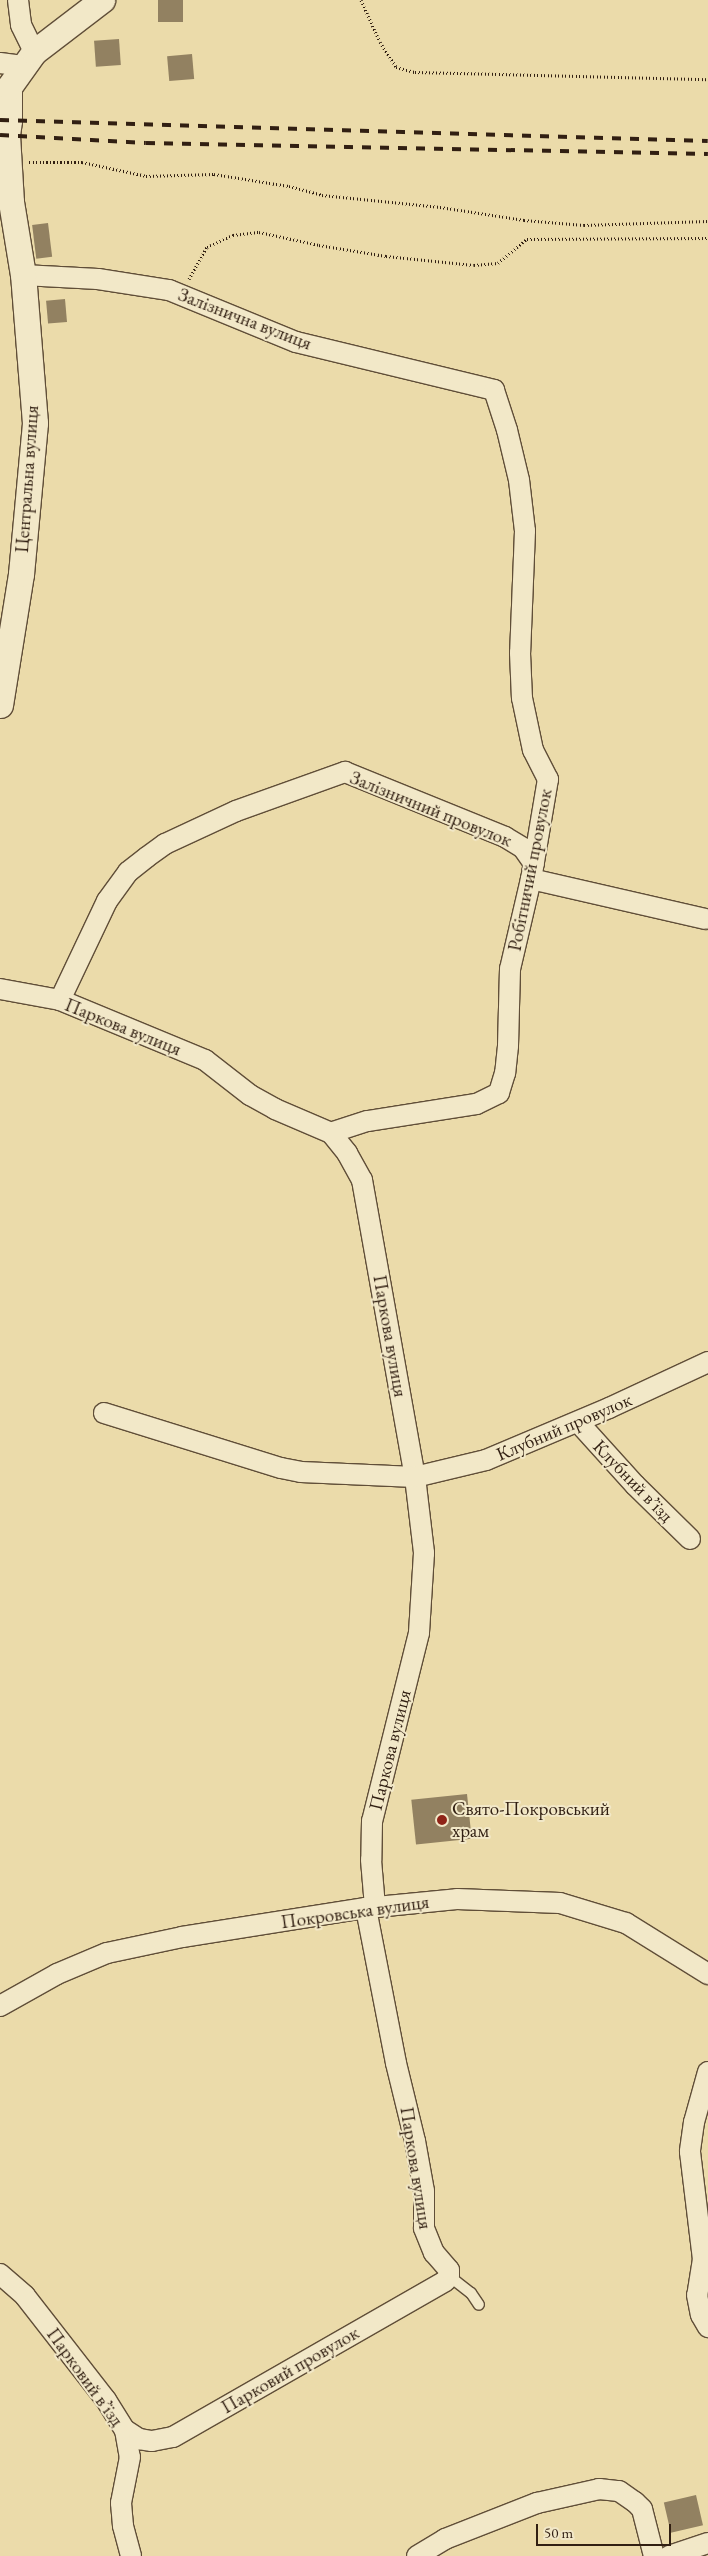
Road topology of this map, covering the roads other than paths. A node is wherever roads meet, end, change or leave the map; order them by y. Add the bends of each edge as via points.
1 (18, 0) edge
2 (102, 0) edge
3 (19, 60) edge
4 (5, 202) edge
5 (23, 275) junction
6 (494, 390) joint
7 (0, 705) edge
8 (533, 872) junction
9 (705, 919) dead end
10 (0, 989) edge
11 (60, 1000) junction
12 (331, 1134) junction
13 (708, 1362) edge
14 (104, 1413) dead end
15 (578, 1422) junction
16 (415, 1477) junction
17 (690, 1539) dead end
18 (370, 1907) junction
19 (708, 1973) edge
20 (0, 2006) edge
21 (708, 2072) edge
22 (0, 2274) edge
23 (449, 2276) junction
24 (479, 2305) dead end
25 (708, 2327) edge
26 (125, 2430) junction
27 (708, 2543) edge
28 (131, 2556) edge
29 (417, 2556) edge
30 (654, 2556) edge
31 (669, 2556) edge

1 - 3 street via 21,25
2 - 3 street
3 - 4 street, Центральна вулиця via 10,87
4 - 5 street, Центральна вулиця
5 - 6 street, Залізнична вулиця via 98,279 169,290 296,342
5 - 7 street, Центральна вулиця via 34,423 21,574
6 - 8 street, Робітничий провулок via 518,480 525,531 520,652 522,698 533,750 548,779
8 - 9 street
8 - 11 street, Залізничний провулок via 523,848 505,837 345,772 236,811 165,844 128,872 107,901
8 - 12 street, Робітничий провулок via 510,969 508,1046 499,1093 476,1104 367,1121
10 - 11 street, Паркова вулиця
11 - 12 street, Паркова вулиця via 205,1060 250,1095
12 - 16 street, Паркова вулиця via 347,1153 362,1180
13 - 15 street, Клубний провулок
14 - 16 street, Клубний провулок via 281,1468 301,1472
15 - 16 street, Клубний провулок via 486,1460
15 - 17 street, Клубний в’їзд
16 - 18 street, Паркова вулиця via 424,1553 419,1633 372,1821
18 - 19 street, Покровська вулиця via 457,1898 560,1903 626,1923
18 - 20 street, Покровська вулиця via 182,1937 107,1953 57,1974
18 - 23 street, Паркова вулиця via 396,2063 424,2191 424,2228 434,2253 449,2270
21 - 25 street via 694,2122 690,2152 703,2259 697,2295
22 - 26 street, Парковий в’їзд via 25,2296 106,2400
23 - 24 lane via 471,2293
23 - 26 street, Парковий провулок via 173,2437 152,2441 139,2439
26 - 28 street, Парковий в’їзд via 130,2457 121,2503
27 - 31 street
29 - 30 street via 444,2539 537,2503 599,2488 619,2491 642,2509

